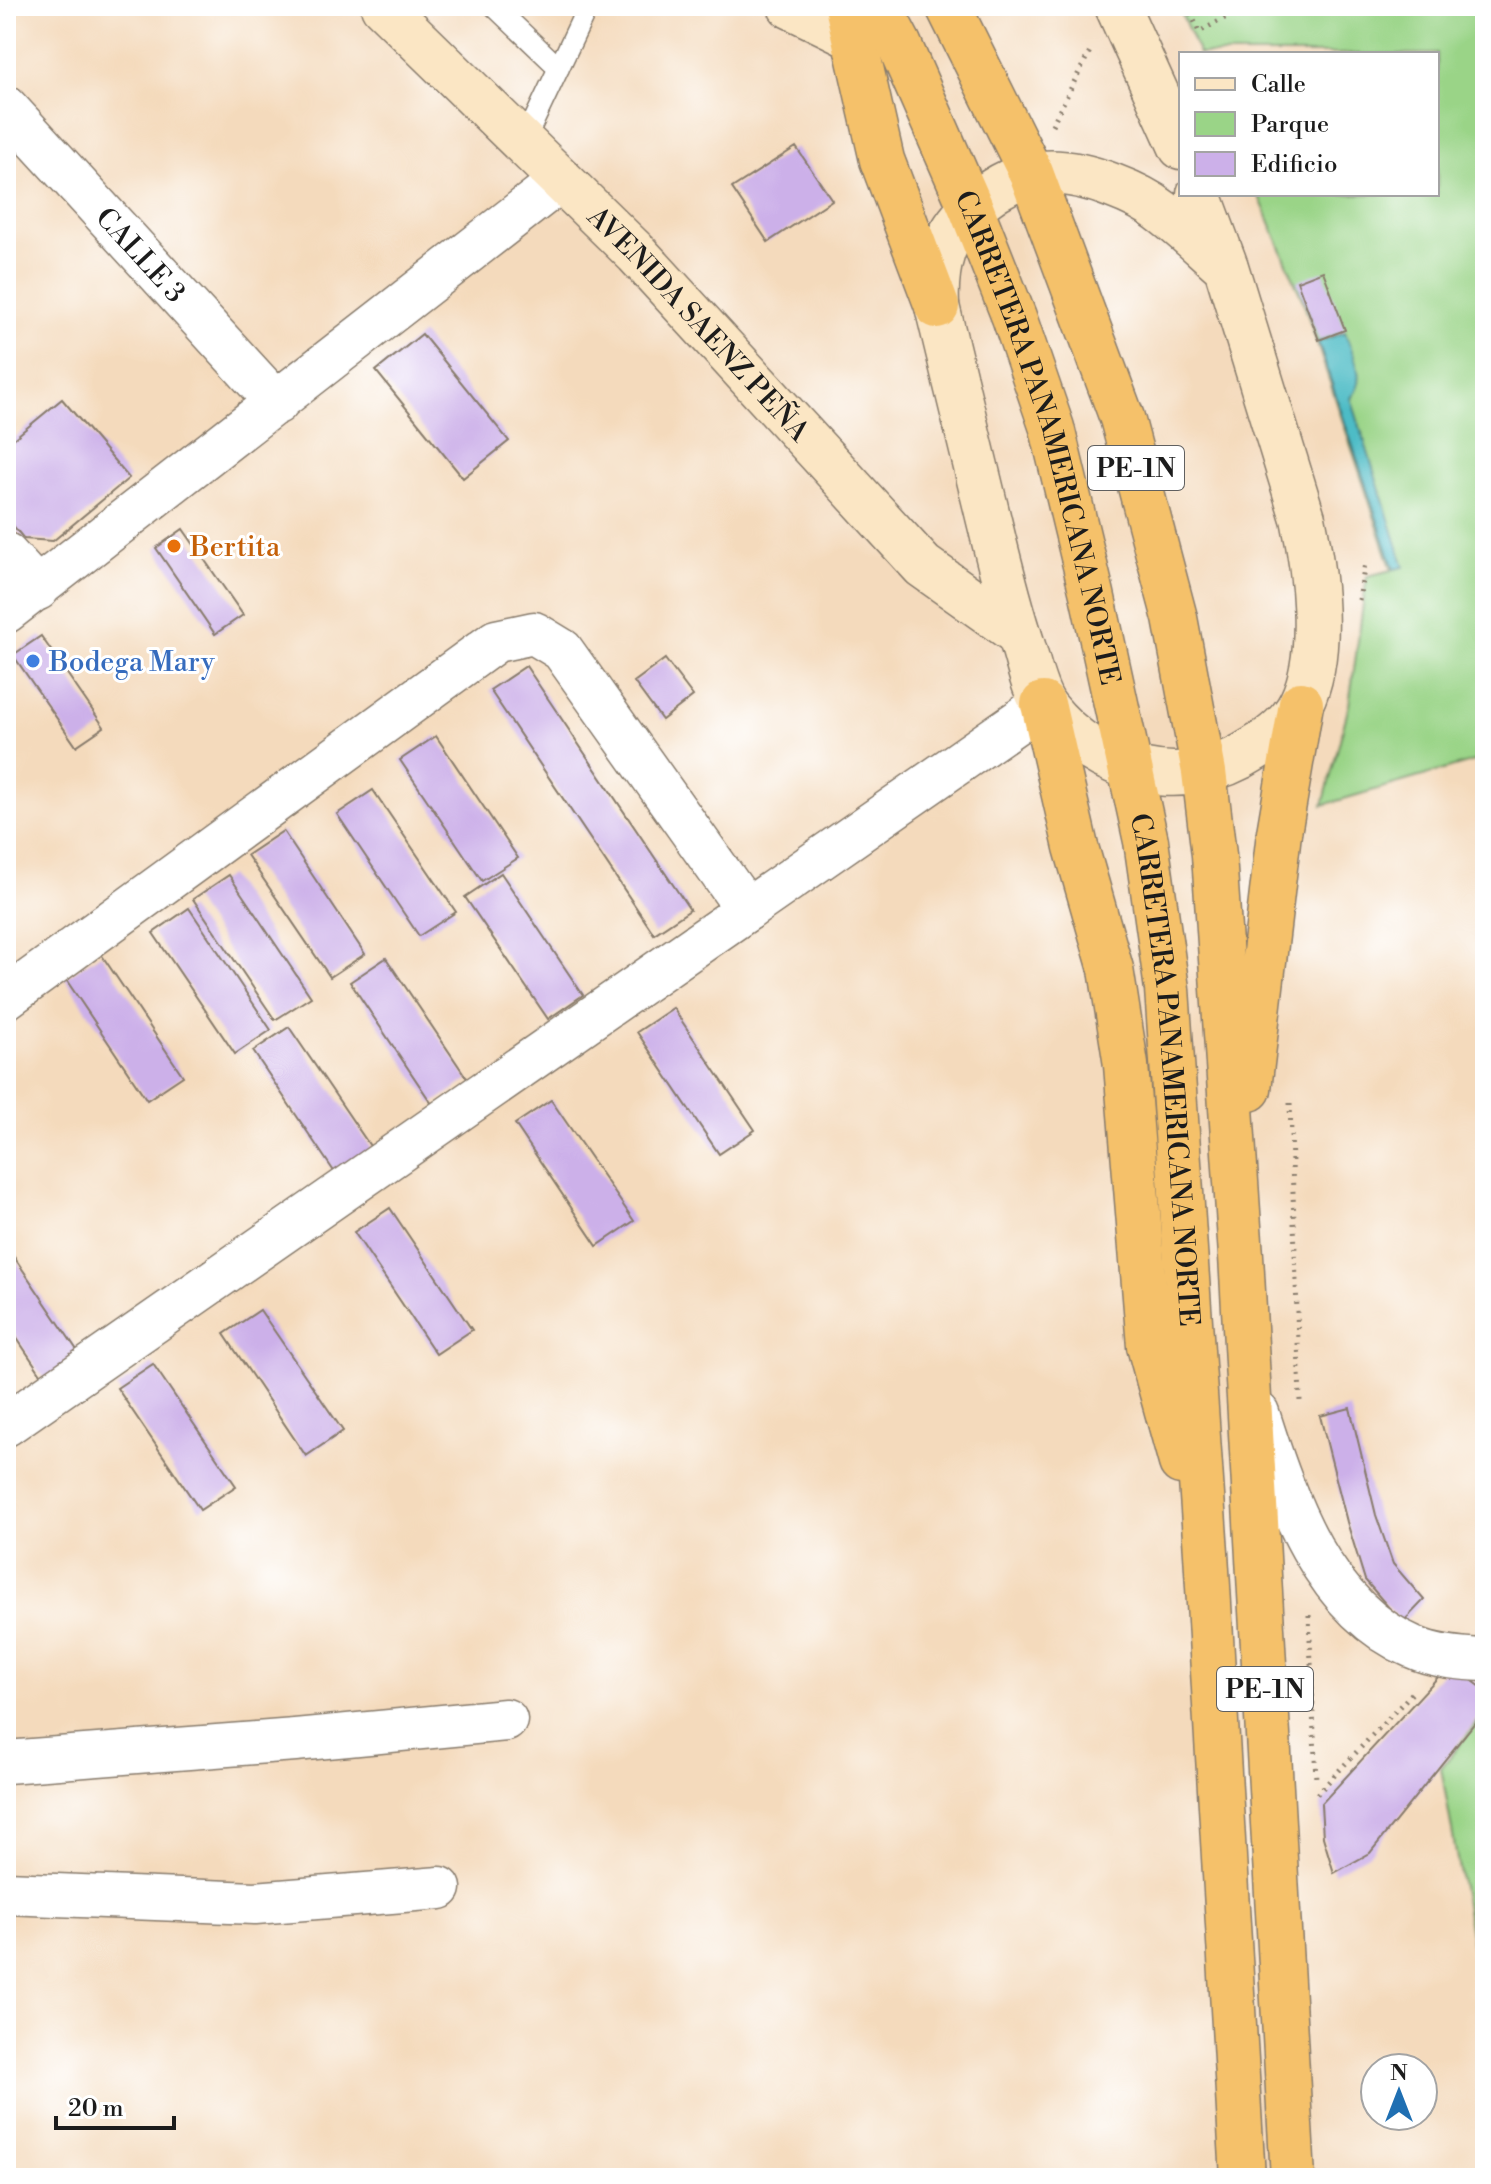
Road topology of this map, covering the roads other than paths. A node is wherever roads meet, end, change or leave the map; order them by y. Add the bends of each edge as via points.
1 (383, 6) edge
2 (494, 6) edge
3 (588, 6) edge
4 (790, 6) edge
5 (948, 6) edge
6 (860, 16) edge
7 (1107, 22) edge
8 (559, 68) junction
9 (6, 107) edge
10 (523, 144) junction
11 (1179, 144) edge
12 (1031, 173) junction
13 (560, 181) junction
14 (1200, 196) edge
15 (971, 208) junction
16 (1226, 267) junction
17 (937, 306) junction
18 (277, 403) junction
19 (6, 554) edge
20 (991, 593) junction
21 (22, 601) edge
22 (1043, 704) junction
23 (1301, 704) junction
24 (1131, 768) junction
25 (1204, 772) junction
26 (747, 910) junction
27 (10, 986) edge
28 (1236, 1199) junction
29 (1247, 1374) junction
30 (6, 1425) edge
31 (1206, 1553) junction
32 (1466, 1658) edge
33 (506, 1720) dead end
34 (6, 1762) edge
35 (440, 1888) dead end
36 (6, 1893) edge
37 (1243, 2178) edge
38 (1293, 2178) edge

1 - 10 main road, AVENIDA SAENZ PEÑA
2 - 8 lane
3 - 8 lane
4 - 6 main road
5 - 12 highway, CARRETERA PANAMERICANA NORTE / PE-1N
6 - 15 highway, CARRETERA PANAMERICANA NORTE / PE-1N via 899,44
6 - 17 highway via 882,160
7 - 11 main road
8 - 10 lane
9 - 18 street, CALLE 3
10 - 13 main road, AVENIDA SAENZ PEÑA
12 - 15 main road via 994,189
12 - 16 main road via 1087,176 1129,193 1160,210
12 - 25 highway, CARRETERA PANAMERICANA NORTE / PE-1N via 1122,418 1175,618
13 - 18 street
13 - 20 main road, AVENIDA SAENZ PEÑA via 637,254 923,566
14 - 16 main road
15 - 17 main road via 941,252
15 - 24 highway, CARRETERA PANAMERICANA NORTE / PE-1N via 1052,428
16 - 23 main road via 1309,548 1315,623 1311,671
17 - 20 main road
18 - 21 street
19 - 21 street
20 - 22 main road, AVENIDA SAENZ PEÑA via 1019,634
22 - 24 main road via 1096,755
22 - 26 street
22 - 31 highway via 1111,969 1126,1065 1149,1346
23 - 25 main road via 1274,736 1239,759
23 - 28 highway via 1279,833
24 - 25 main road via 1164,774
24 - 31 highway, CARRETERA PANAMERICANA NORTE / PE-1N via 1167,989
25 - 28 highway, CARRETERA PANAMERICANA NORTE / PE-1N
26 - 27 street via 562,650 534,633 496,641
26 - 30 street
28 - 29 highway, CARRETERA PANAMERICANA NORTE / PE-1N
29 - 32 street via 1288,1497 1314,1550 1343,1592 1367,1618 1413,1647
29 - 38 highway, CARRETERA PANAMERICANA NORTE / PE-1N
31 - 37 highway, CARRETERA PANAMERICANA NORTE / PE-1N
33 - 34 street
35 - 36 street via 255,1903

